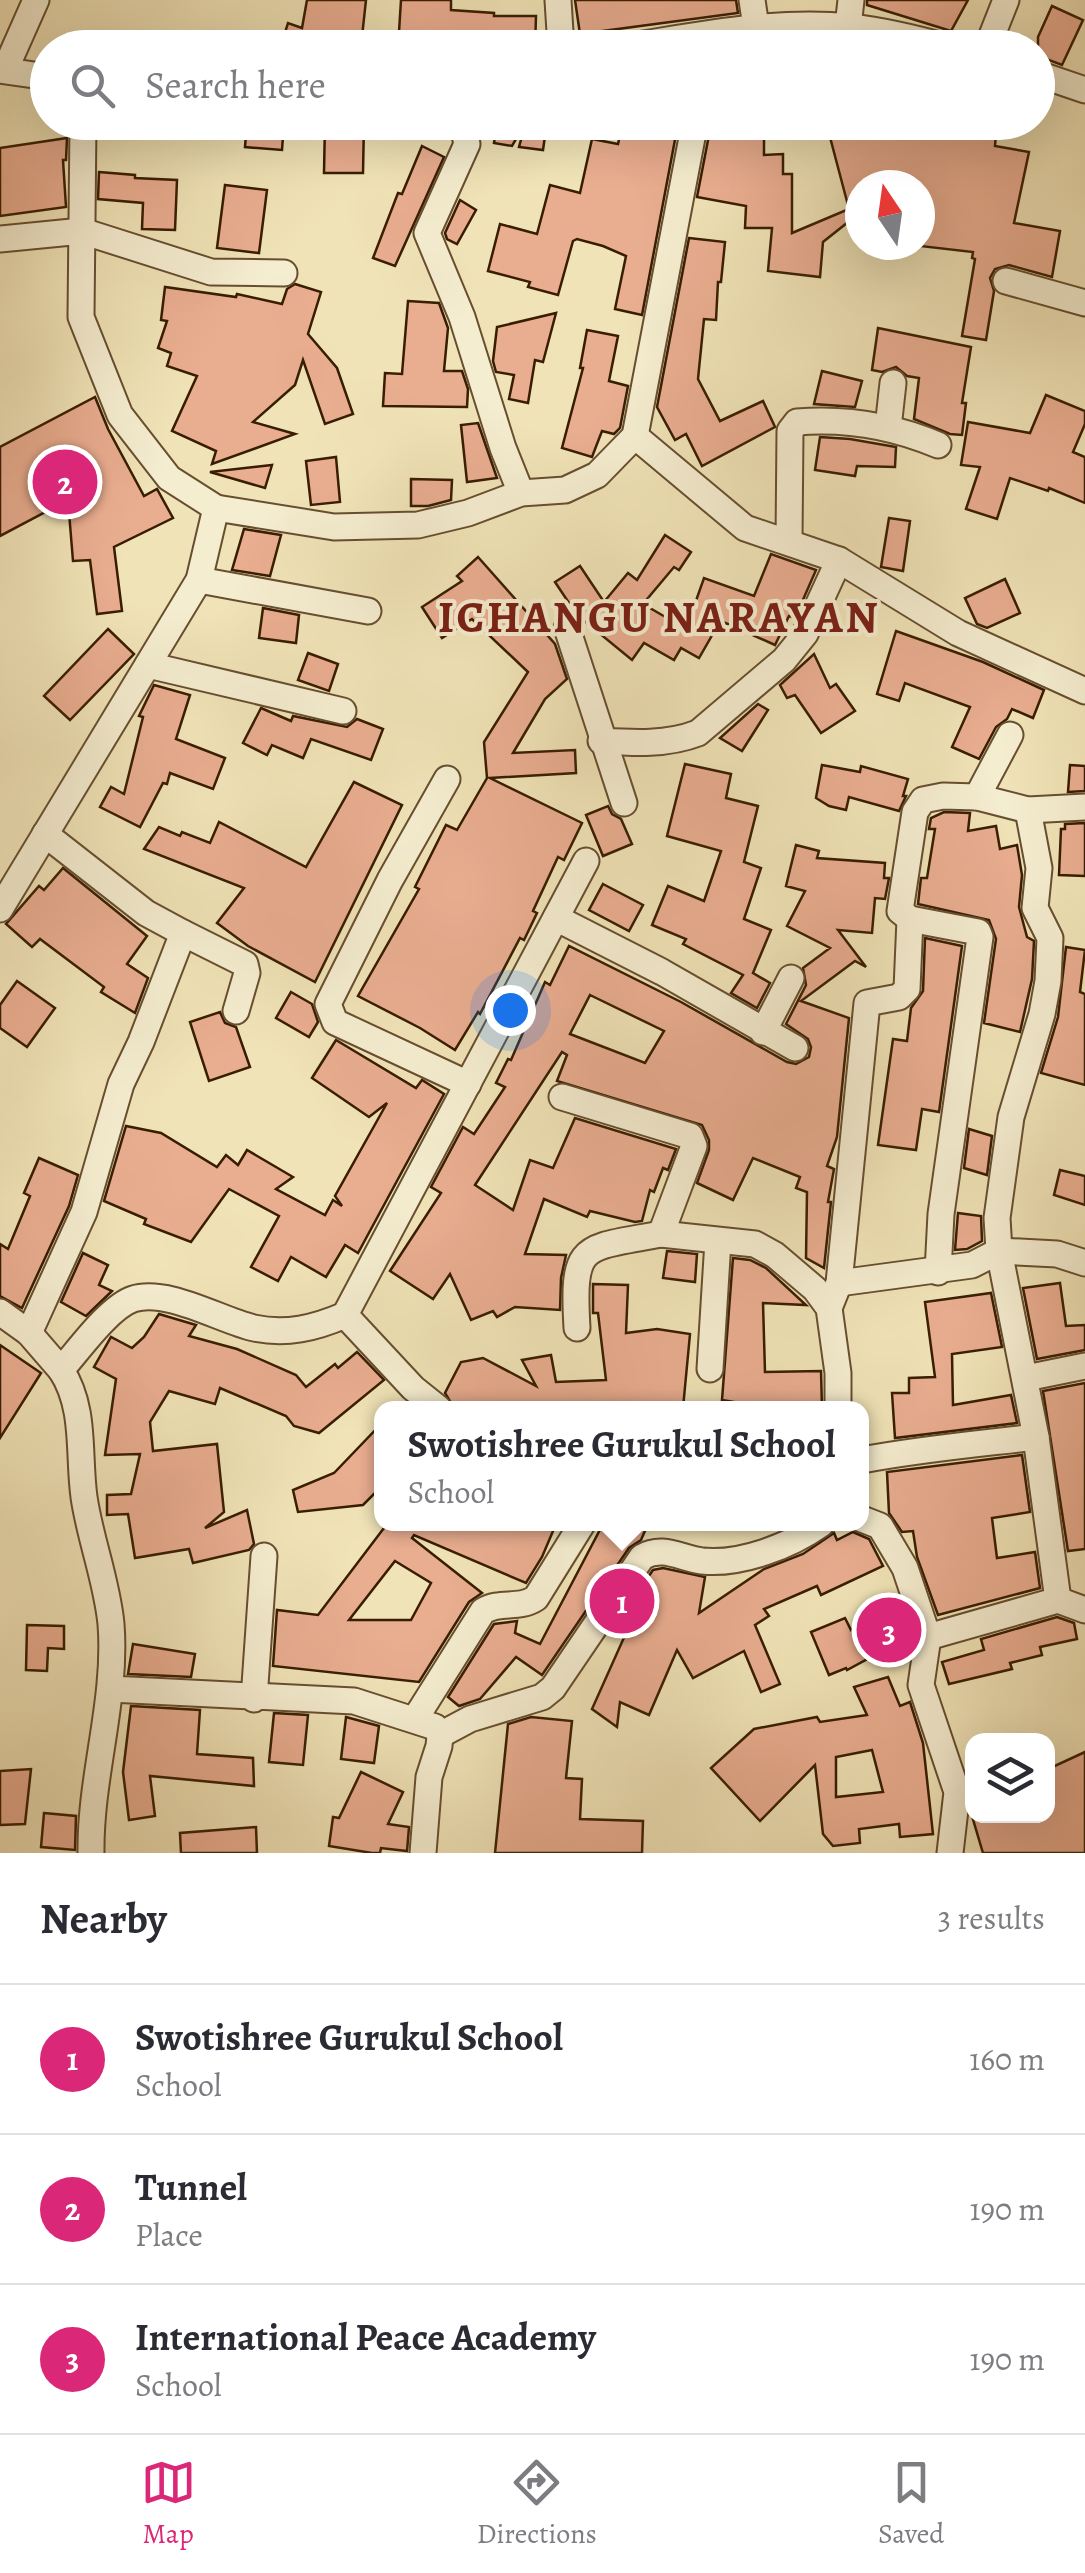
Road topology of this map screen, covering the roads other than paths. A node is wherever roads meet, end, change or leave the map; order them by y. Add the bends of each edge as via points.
1 (36, 0) edge
2 (558, 0) edge
3 (752, 0) edge
4 (851, 0) edge
5 (1006, 0) edge
6 (848, 26) junction
7 (560, 30) edge
8 (752, 30) edge
9 (813, 30) edge
10 (872, 30) edge
11 (994, 30) edge
12 (3, 70) edge
13 (30, 74) edge
14 (1055, 80) edge
15 (1085, 90) edge
16 (83, 140) edge
17 (465, 140) edge
18 (692, 140) edge
19 (82, 231) junction
20 (0, 239) edge
21 (284, 273) dead end
22 (1006, 281) dead end
23 (1085, 303) edge
24 (893, 383) dead end
25 (888, 428) junction
26 (635, 436) junction
27 (938, 445) dead end
28 (522, 493) junction
29 (216, 508) junction
30 (789, 540) junction
31 (839, 560) junction
32 (199, 580) junction
33 (368, 611) dead end
34 (567, 628) dead end
35 (148, 665) junction
36 (1085, 690) edge
37 (343, 711) dead end
38 (1010, 735) dead end
39 (602, 741) junction
40 (447, 780) dead end
41 (977, 797) junction
42 (624, 803) dead end
43 (1085, 808) edge
44 (1028, 810) junction
45 (46, 834) junction
46 (586, 861) dead end
47 (0, 909) edge
48 (556, 918) junction
49 (910, 919) junction
50 (183, 933) junction
51 (791, 978) dead end
52 (236, 1011) dead end
53 (763, 1032) junction
54 (795, 1048) dead end
55 (468, 1084) junction
56 (562, 1097) dead end
57 (660, 1234) junction
58 (718, 1241) junction
59 (999, 1251) junction
60 (1085, 1263) edge
61 (938, 1272) junction
62 (839, 1283) junction
63 (829, 1308) junction
64 (0, 1312) edge
65 (345, 1315) junction
66 (577, 1328) dead end
67 (29, 1333) junction
68 (1085, 1366) edge
69 (710, 1368) dead end
70 (61, 1370) junction
71 (1026, 1378) junction
72 (429, 1401) edge
73 (838, 1401) edge
74 (1036, 1437) junction
75 (869, 1459) edge
76 (869, 1522) edge
77 (578, 1531) edge
78 (811, 1531) edge
79 (264, 1556) dead end
80 (1058, 1600) junction
81 (1085, 1610) edge
82 (928, 1638) junction
83 (110, 1689) junction
84 (254, 1699) junction
85 (415, 1719) junction
86 (440, 1735) junction
87 (91, 1853) edge
88 (422, 1853) edge
89 (950, 1853) edge

1 - 12 street
2 - 7 street
3 - 8 street
4 - 6 street
5 - 11 street
6 - 9 street
6 - 10 street
12 - 13 street
14 - 15 street
16 - 19 street
17 - 28 street via 426,233
18 - 26 street
19 - 20 street
19 - 21 street via 211,272
19 - 29 street via 81,317 120,415 169,478
22 - 23 street
24 - 25 street
25 - 27 street
25 - 30 street via 833,419 794,425
26 - 28 street via 597,474 565,490
26 - 30 street via 745,528
28 - 29 street via 418,525 334,527
29 - 32 street
30 - 31 street
31 - 36 street via 958,633
31 - 39 street via 805,634 784,660 698,733 652,742
32 - 33 street
32 - 35 street
34 - 39 street
35 - 37 street
35 - 45 street
38 - 41 street
39 - 42 street
40 - 55 street via 328,1004 334,1022
41 - 44 street
41 - 49 street via 923,800 915,812 900,911
43 - 44 street
44 - 59 street via 1039,868 1035,908 1050,938 1048,981 1012,1117
45 - 47 street
45 - 50 street via 146,913
46 - 48 street
48 - 53 street
48 - 55 street
49 - 61 street via 978,932 980,938
49 - 62 street via 907,989 900,997 867,1002
50 - 52 street via 245,964
50 - 67 street via 121,1084 84,1212
51 - 53 street
53 - 54 street
55 - 65 street
56 - 57 street via 693,1140
57 - 58 street
57 - 66 street via 600,1244 586,1253 576,1265
58 - 63 street via 755,1244 775,1255
58 - 69 street
59 - 60 street
59 - 61 street
59 - 71 street
61 - 62 street
62 - 63 street
63 - 73 street
64 - 67 street
65 - 70 street via 316,1328 254,1328 172,1299 133,1298
65 - 72 street
67 - 70 street
68 - 71 street
70 - 83 street via 78,1412 84,1498 110,1624
71 - 74 street
74 - 75 street
74 - 80 street
76 - 82 street via 880,1526 905,1568
77 - 85 street via 536,1598 484,1611
78 - 86 street via 742,1557 704,1561 651,1552 554,1688
79 - 84 street
80 - 81 street
80 - 82 street
82 - 89 street via 921,1685 957,1792
83 - 84 street
83 - 87 street
84 - 85 street via 354,1701
85 - 86 street
86 - 88 street

